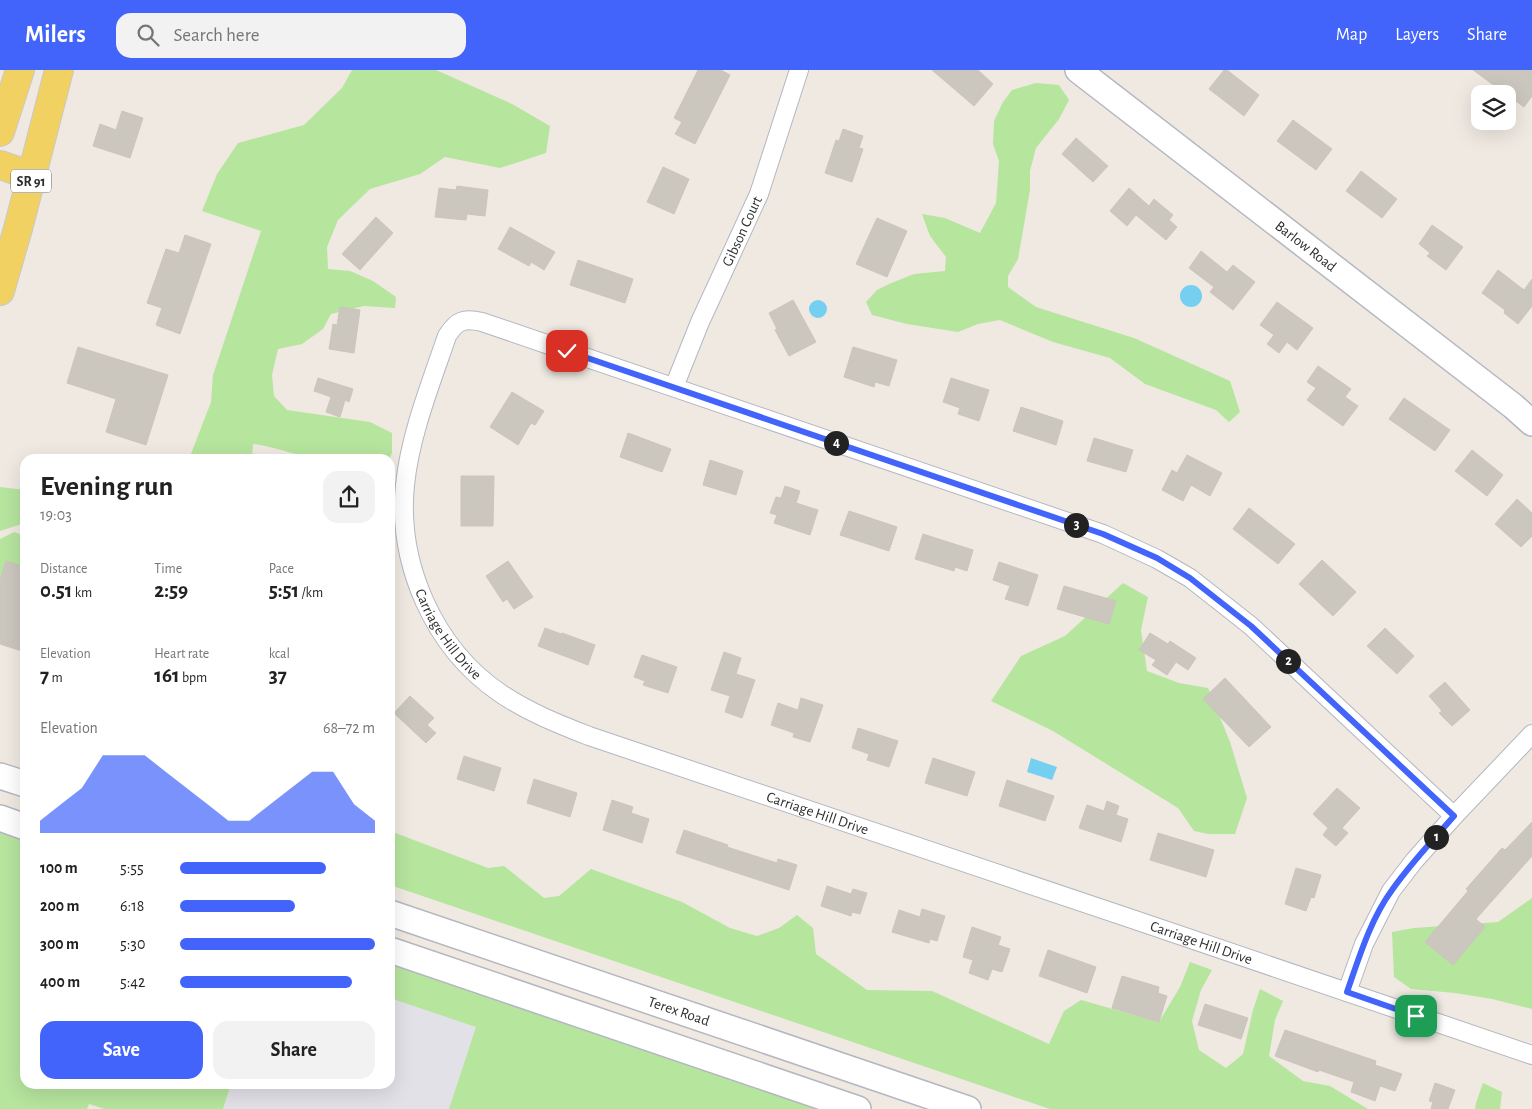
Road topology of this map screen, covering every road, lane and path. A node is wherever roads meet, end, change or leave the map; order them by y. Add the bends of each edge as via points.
1 (20, 70) edge
2 (59, 70) edge
3 (799, 70) edge
4 (1078, 70) edge
5 (0, 132) edge
6 (0, 165) edge
7 (32, 176) junction
8 (0, 291) edge
9 (674, 387) junction
10 (1532, 423) edge
11 (1532, 734) edge
12 (0, 776) edge
13 (20, 782) edge
14 (1454, 816) junction
15 (0, 818) edge
16 (20, 825) edge
17 (395, 915) edge
18 (395, 952) edge
19 (1347, 992) junction
20 (1532, 1055) edge
21 (936, 1104) edge
22 (858, 1109) edge
23 (968, 1109) edge

1 - 5 main road
2 - 7 main road, SR 91
3 - 9 street, Gibson Court via 759,194
4 - 10 street, Barlow Road
6 - 7 main road
7 - 8 main road, SR 91
9 - 14 street via 1103,534 1157,558 1190,578 1251,626
9 - 19 street, Carriage Hill Drive via 482,322 465,320 452,328 416,429 403,505 413,572 424,602 439,631 473,670 499,693 547,719 589,736
11 - 14 street
12 - 13 street
14 - 19 street via 1391,891 1364,944
15 - 16 street
17 - 21 street, Terex Road
18 - 22 street
19 - 20 street, Carriage Hill Drive
21 - 23 street, Terex Road

